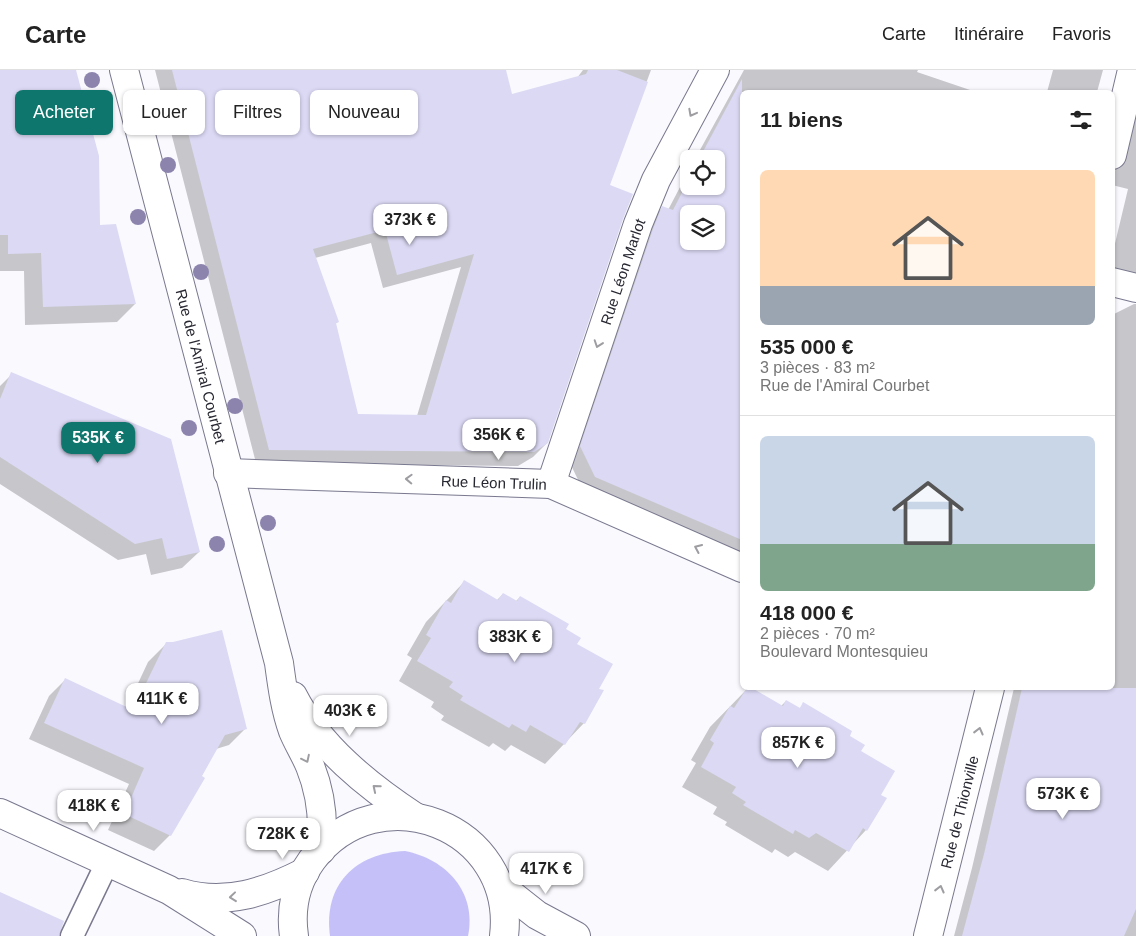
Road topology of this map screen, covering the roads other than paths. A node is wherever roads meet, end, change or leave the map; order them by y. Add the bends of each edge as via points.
1 (124, 70) edge
2 (715, 70) edge
3 (1132, 70) edge
4 (1115, 142) edge
5 (1115, 283) edge
6 (1136, 288) edge
7 (228, 473) junction
8 (551, 484) junction
9 (740, 567) edge
10 (278, 663) junction
11 (990, 690) edge
12 (0, 813) edge
13 (415, 817) junction
14 (321, 850) junction
15 (108, 861) junction
16 (305, 872) junction
17 (499, 885) junction
18 (168, 890) junction
19 (72, 936) edge
20 (242, 936) edge
21 (294, 936) edge
22 (504, 936) edge
23 (576, 936) edge
24 (928, 936) edge

1 - 7 street, Rue de l'Amiral Courbet
2 -> 8 street, Rue Léon Marlot via 656,180 638,224
3 - 4 street
5 - 6 street
8 -> 7 street, Rue Léon Trulin
7 - 10 street, Rue de l'Amiral Courbet
9 -> 8 street, Rue Léon Trulin
13 -> 10 street, Rue de l'Amiral Courbet via 375,788 316,732 296,702
10 -> 14 street, Rue de l'Amiral Courbet via 293,729 318,789 323,835
24 -> 11 street, Rue de Thionville
12 - 15 street
13 - 14 street via 389,816 364,821 341,833
13 - 17 street via 439,824 461,836 487,862
14 - 16 street
15 - 18 street
15 - 19 lane
16 -> 18 street via 264,890 233,897 205,898
16 - 21 street via 295,899
17 - 22 street via 504,909
17 - 23 street via 537,915
18 - 20 street

